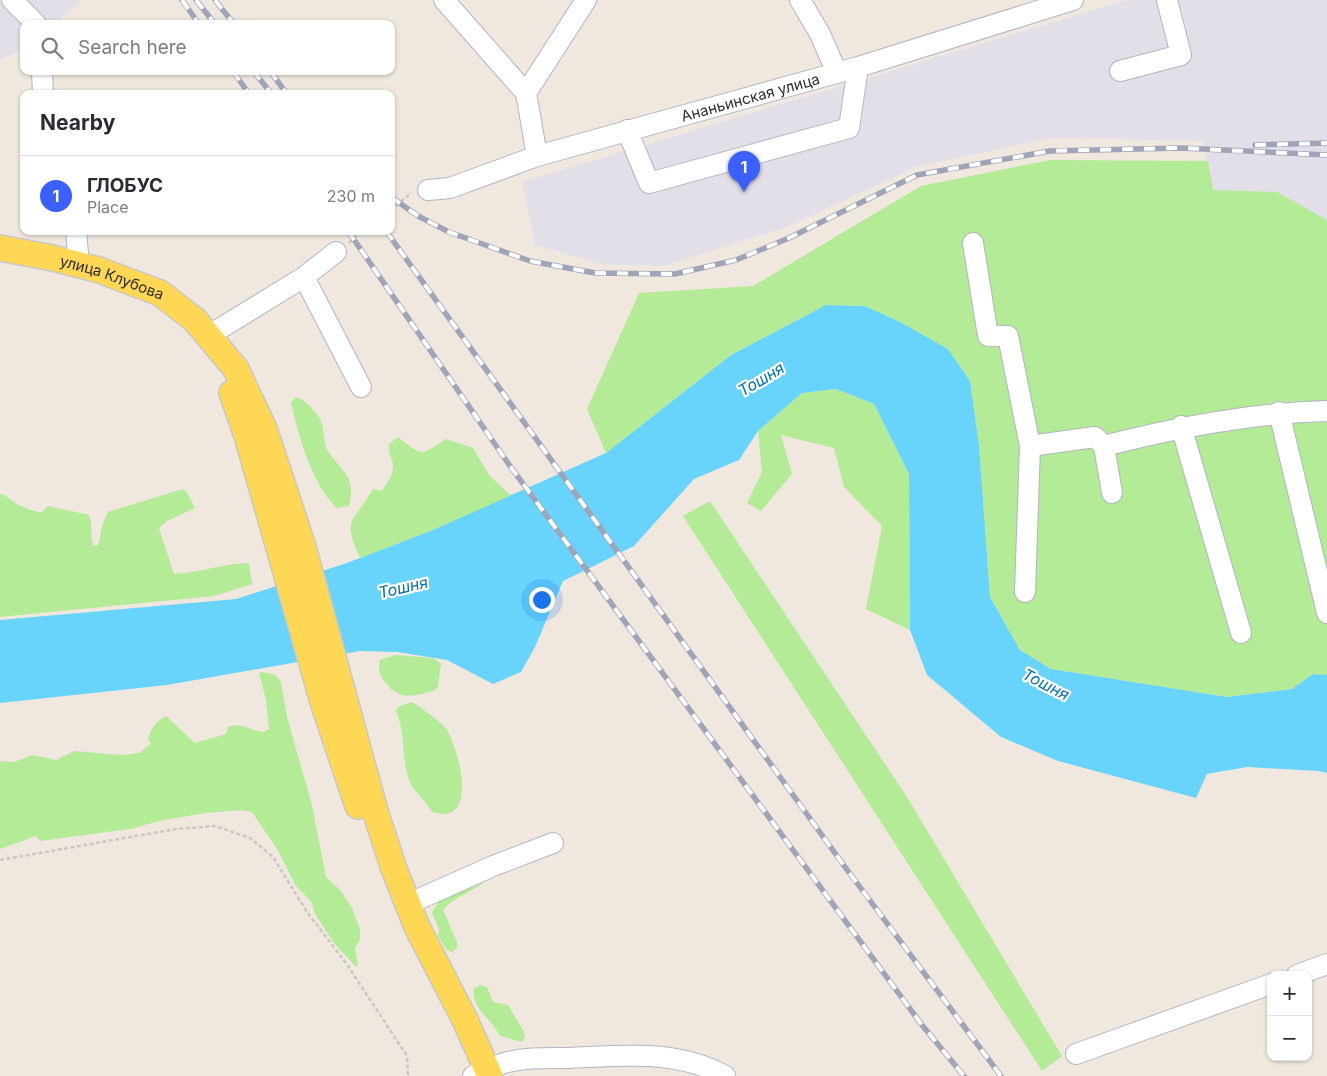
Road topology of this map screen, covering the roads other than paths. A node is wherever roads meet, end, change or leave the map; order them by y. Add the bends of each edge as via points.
1 (12, 0) edge
2 (444, 0) edge
3 (586, 0) edge
4 (800, 0) edge
5 (1073, 0) edge
6 (1167, 0) edge
7 (32, 20) edge
8 (858, 67) junction
9 (1120, 70) dead end
10 (837, 73) junction
11 (42, 75) edge
12 (43, 90) edge
13 (526, 93) junction
14 (627, 130) junction
15 (537, 156) junction
16 (428, 190) road end
17 (76, 235) edge
18 (973, 243) dead end
19 (0, 248) edge
20 (336, 252) dead end
21 (79, 264) junction
22 (304, 277) junction
23 (208, 336) junction
24 (361, 387) dead end
25 (1327, 411) edge
26 (1279, 412) junction
27 (1181, 426) junction
28 (1030, 446) junction
29 (1104, 446) junction
30 (1112, 493) dead end
31 (1025, 592) dead end
32 (1327, 613) edge
33 (1241, 633) dead end
34 (334, 700) junction
35 (553, 842) dead end
36 (408, 904) junction
37 (1327, 964) edge
38 (1308, 971) edge
39 (1267, 985) edge
40 (1076, 1054) dead end
41 (483, 1074) edge
42 (725, 1076) edge

1 - 7 street
2 - 13 street
3 - 13 street
4 - 10 street
5 - 8 street, Ананьинская улица
6 - 9 street via 1181,55
8 - 10 street, Ананьинская улица
8 - 14 street via 849,128 659,181 650,183
10 - 14 street, Ананьинская улица
11 - 12 street
13 - 15 street
14 - 15 street, Ананьинская улица
15 - 16 street, Ананьинская улица via 450,188
17 - 21 street
18 - 28 street via 988,336 1008,336
19 - 21 main road, улица Клубова
20 - 22 street
21 - 23 main road, улица Клубова via 129,279 160,293 185,311
22 - 23 street
22 - 24 street
23 - 34 main road via 291,550
25 - 26 street
26 - 27 street
26 - 32 street
27 - 29 street
27 - 33 street
28 - 29 street via 1095,437
28 - 31 street
29 - 30 street
34 - 36 main road
34 - 41 main road via 400,924 447,1017
35 - 36 street
36 - 41 main road
37 - 38 street
39 - 40 street
41 - 42 street via 505,1062 528,1059 660,1056 688,1061

